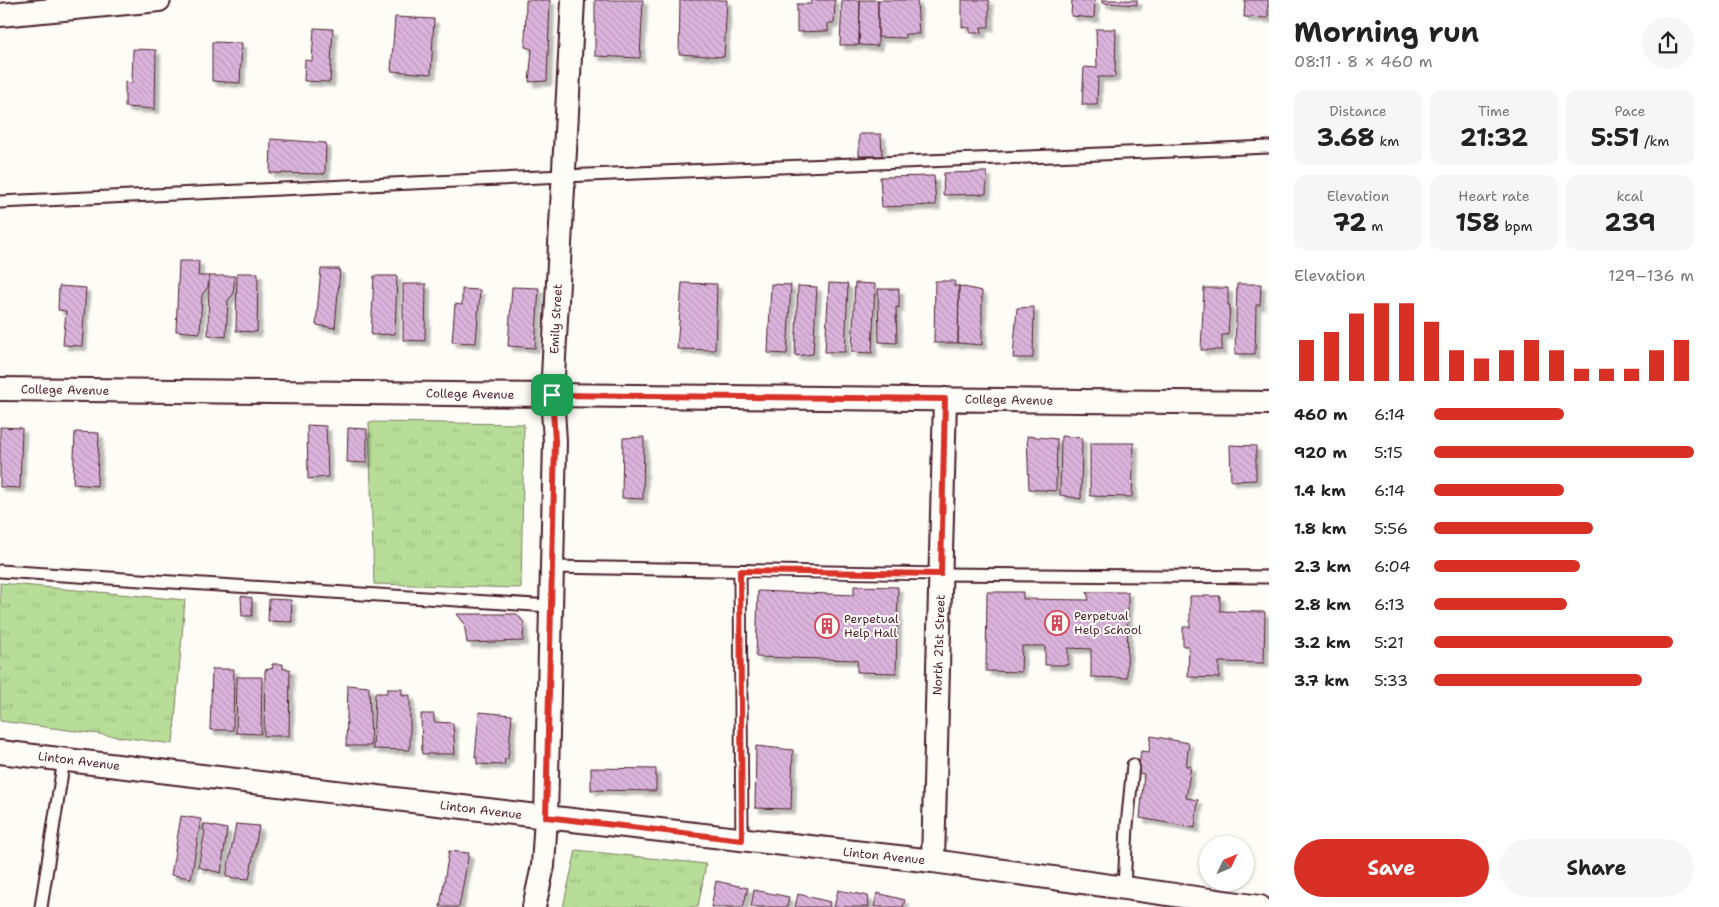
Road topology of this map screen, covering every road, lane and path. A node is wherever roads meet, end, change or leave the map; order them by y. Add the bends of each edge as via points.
1 (158, 0) edge
2 (573, 0) edge
3 (0, 15) edge
4 (1269, 148) edge
5 (564, 176) junction
6 (0, 202) edge
7 (0, 389) edge
8 (552, 395) junction
9 (945, 399) junction
10 (1269, 403) edge
11 (552, 568) junction
12 (0, 571) edge
13 (740, 571) junction
14 (941, 574) junction
15 (1269, 577) edge
16 (551, 606) junction
17 (0, 752) edge
18 (64, 759) junction
19 (1133, 765) dead end
20 (546, 817) junction
21 (742, 840) junction
22 (933, 861) junction
23 (1124, 888) junction
24 (41, 907) edge
25 (534, 907) edge
26 (1260, 907) edge

1 - 3 street
2 - 5 street, Emily Street
4 - 5 lane
5 - 6 lane
5 - 8 street, Emily Street
7 - 8 street, College Avenue
8 - 9 street, College Avenue
8 - 11 street, Emily Street via 555,441
9 - 10 street, College Avenue
9 - 14 street, North 21st Street
11 - 13 lane
11 - 16 street, Emily Street
12 - 16 lane
13 - 14 lane
13 - 21 lane
14 - 15 lane
14 - 22 street, North 21st Street
16 - 20 street, Emily Street
17 - 18 street, Linton Avenue
18 - 20 street, Linton Avenue
18 - 24 lane
19 - 23 lane
20 - 21 street, Linton Avenue
20 - 25 street, Emily Street via 543,866
21 - 22 street, Linton Avenue
22 - 23 street, Linton Avenue
23 - 26 street, Linton Avenue

